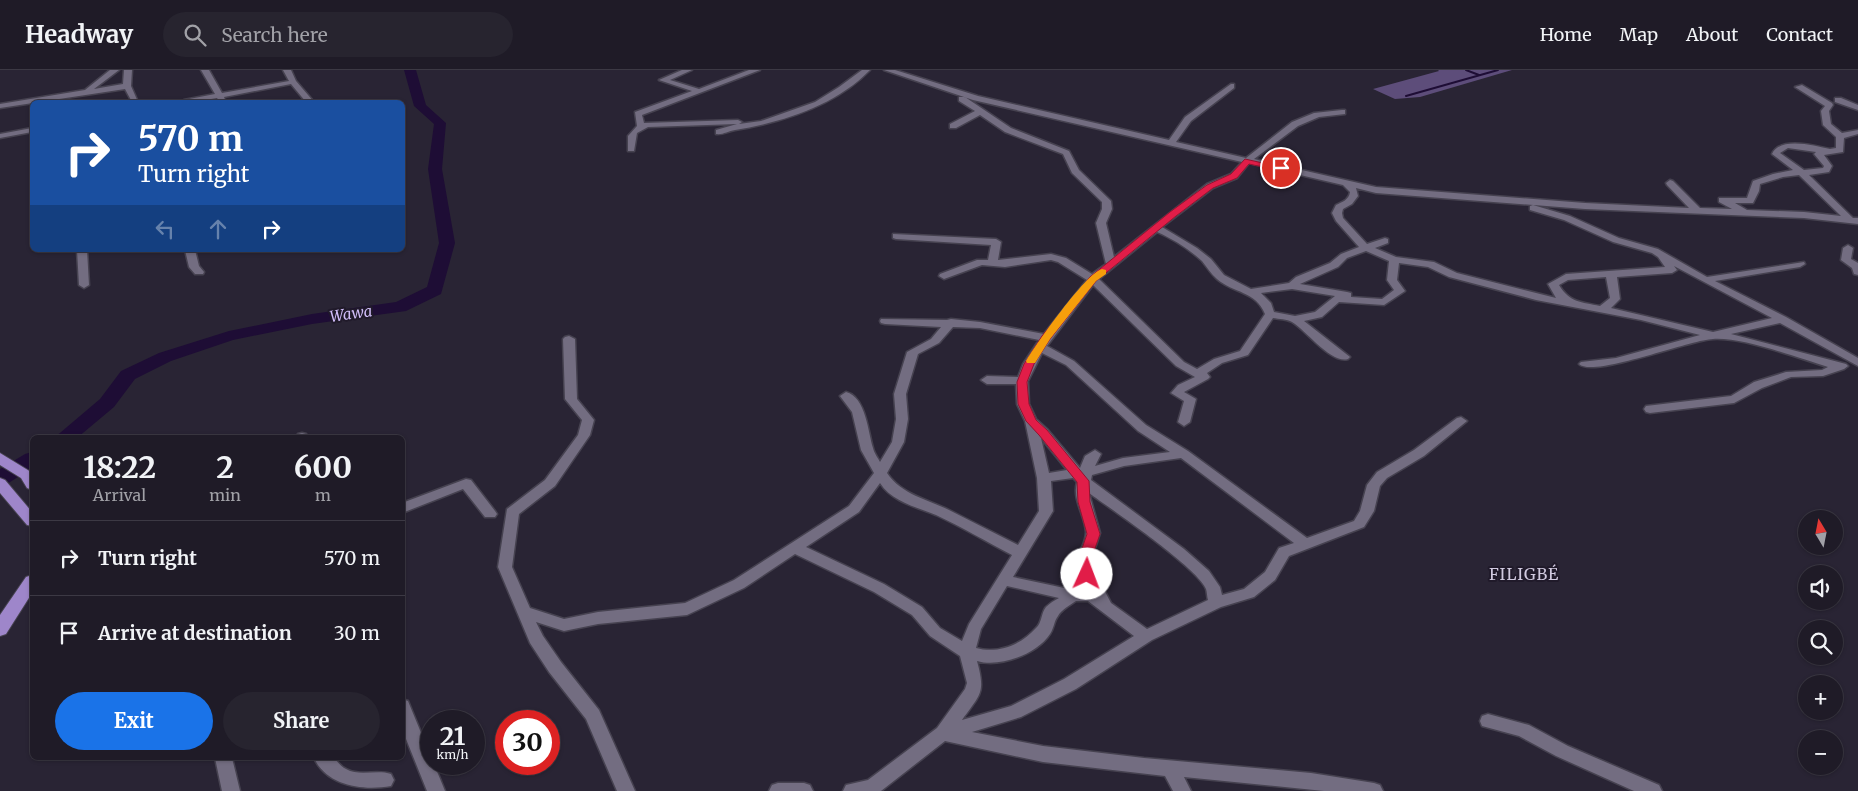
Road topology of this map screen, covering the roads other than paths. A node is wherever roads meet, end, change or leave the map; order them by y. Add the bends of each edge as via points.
1 (115, 70) edge
2 (128, 70) edge
3 (205, 70) edge
4 (287, 70) edge
5 (688, 70) edge
6 (756, 70) edge
7 (866, 70) edge
8 (888, 70) edge
9 (293, 82) junction
10 (127, 86) junction
11 (1231, 86) dead end
12 (1799, 87) dead end
13 (948, 90) junction
14 (699, 91) junction
15 (83, 92) junction
16 (221, 99) edge
17 (36, 100) edge
18 (135, 100) edge
19 (308, 100) edge
20 (1838, 100) dead end
21 (30, 101) edge
22 (0, 106) edge
23 (1858, 108) edge
24 (981, 111) junction
25 (1342, 112) dead end
26 (751, 124) junction
27 (953, 126) dead end
28 (641, 127) junction
29 (30, 130) edge
30 (719, 132) dead end
31 (1858, 132) edge
32 (0, 136) edge
33 (1840, 136) junction
34 (1172, 142) junction
35 (631, 149) dead end
36 (1833, 152) junction
37 (1247, 161) junction
38 (1802, 173) junction
39 (1670, 183) dead end
40 (1347, 184) junction
41 (1512, 202) junction
42 (1529, 203) junction
43 (1541, 210) junction
44 (1699, 212) junction
45 (1746, 213) junction
46 (1854, 221) edge
47 (1156, 228) junction
48 (896, 236) dead end
49 (1385, 241) dead end
50 (1364, 247) junction
51 (1848, 248) dead end
52 (1655, 251) junction
53 (82, 252) edge
54 (190, 252) edge
55 (1394, 260) junction
56 (992, 264) junction
57 (1800, 264) dead end
58 (1111, 265) junction
59 (199, 272) dead end
60 (1858, 272) edge
61 (1611, 274) junction
62 (944, 276) dead end
63 (1093, 279) junction
64 (1705, 280) junction
65 (84, 285) dead end
66 (1292, 286) junction
67 (1254, 292) junction
68 (1369, 301) junction
69 (1571, 303) junction
70 (1603, 309) junction
71 (1270, 314) junction
72 (1295, 319) junction
73 (1782, 319) junction
74 (885, 321) dead end
75 (951, 322) junction
76 (1716, 336) junction
77 (570, 339) dead end
78 (1043, 342) junction
79 (1344, 357) dead end
80 (1857, 362) edge
81 (1585, 364) dead end
82 (1840, 367) junction
83 (1204, 377) junction
84 (987, 380) dead end
85 (1022, 382) junction
86 (846, 396) dead end
87 (1650, 409) dead end
88 (1031, 421) junction
89 (1461, 421) dead end
90 (1184, 422) dead end
91 (1095, 454) dead end
92 (1183, 454) junction
93 (0, 458) edge
94 (880, 474) junction
95 (1082, 475) junction
96 (24, 476) edge
97 (1044, 478) junction
98 (2, 486) edge
99 (405, 507) edge
100 (490, 514) dead end
101 (30, 519) edge
102 (1304, 543) junction
103 (793, 547) junction
104 (1019, 552) junction
105 (1087, 574) junction
106 (1004, 580) junction
107 (30, 584) edge
108 (1073, 595) junction
109 (1216, 603) junction
110 (1106, 607) junction
111 (525, 612) junction
112 (0, 629) edge
113 (1146, 636) junction
114 (967, 652) junction
115 (405, 714) edge
116 (1488, 721) dead end
117 (944, 733) junction
118 (224, 760) edge
119 (325, 760) edge
120 (1171, 769) junction
121 (385, 780) dead end
122 (231, 791) edge
123 (436, 791) edge
124 (626, 791) edge
125 (778, 791) edge
126 (804, 791) edge
127 (852, 791) edge
128 (1182, 791) edge
129 (1374, 791) edge
130 (1653, 791) edge

1 - 15 street
2 - 10 street
3 - 16 street
4 - 9 street
5 - 14 street via 663,80
6 - 14 street
7 - 26 street via 818,104
8 - 13 street
9 - 16 street
9 - 19 street
10 - 15 street
10 - 18 street
11 - 34 street via 1188,119
12 - 33 street via 1829,105 1825,111 1828,125
13 - 24 street
13 - 34 street
14 - 28 street via 638,114
15 - 17 street
20 - 23 street
21 - 22 street
24 - 27 street
24 - 58 street via 1008,130 1066,153 1075,171 1106,201 1107,209 1100,223
25 - 37 street via 1317,115 1295,124
26 - 28 street via 718,121
26 - 30 street
28 - 35 street via 631,136
29 - 32 street
31 - 33 street
33 - 36 street via 1840,150
34 - 37 street
36 - 38 street via 1818,154 1828,166 1826,170
36 - 38 street via 1788,146 1777,151 1776,154
37 - 40 street
37 - 47 street via 1234,176 1210,186
38 - 45 street via 1784,174 1756,183 1750,201 1722,200
38 - 46 street
39 - 44 street
40 - 41 street via 1376,190
40 - 50 street via 1354,191 1354,196 1337,212 1339,219
41 - 42 street
41 - 43 street
42 - 43 street
42 - 44 street
43 - 52 street via 1616,240
44 - 45 street
45 - 46 street
47 - 58 street
47 - 67 street via 1172,234 1204,258 1226,281
48 - 56 street via 996,242
49 - 50 street
50 - 55 street
50 - 66 street
51 - 60 street via 1846,260 1857,267
52 - 61 street via 1672,270
52 - 64 street
53 - 65 street
54 - 59 street via 194,267
55 - 68 street via 1392,280 1400,291 1384,302
55 - 69 street via 1430,264 1454,275
56 - 62 street via 981,262
56 - 63 street via 1051,257
57 - 64 street
58 - 63 street
61 - 69 street via 1566,276 1553,284 1561,297
61 - 70 street via 1614,299
63 - 78 street
63 - 83 street via 1180,364
64 - 73 street
66 - 67 street
66 - 68 street
67 - 71 street via 1268,306
68 - 72 street via 1336,299 1318,314
69 - 70 street
70 - 76 street
71 - 72 street
71 - 83 street via 1244,353 1200,372
72 - 79 street
73 - 76 street
73 - 80 street
74 - 75 street
75 - 78 street via 980,325
75 - 94 street via 935,341 914,352 900,394 902,419 898,442
76 - 81 street via 1618,361
76 - 82 street via 1742,339
77 - 111 street via 571,399 588,420 584,435 550,483 512,512 505,567
78 - 85 street
78 - 92 street via 1142,428
80 - 82 street
82 - 87 street via 1823,373 1790,374 1758,385 1734,399
83 - 90 street via 1180,388 1177,393 1190,399
84 - 85 street
85 - 88 street via 1024,404
86 - 94 street via 858,411 867,450
88 - 95 street
88 - 97 street
89 - 102 street via 1419,453 1382,475 1374,485 1367,511 1359,524
91 - 95 street
92 - 95 street via 1123,462
92 - 102 street
93 - 96 main road
94 - 103 street via 854,509
94 - 104 street via 908,499
95 - 97 street
95 - 105 street via 1084,502 1093,534 1083,563
95 - 109 street via 1204,575 1213,587
97 - 104 street via 1046,511
98 - 101 main road
99 - 100 street via 466,483
102 - 109 street via 1284,552 1270,576 1249,593
103 - 111 street via 739,584 687,609 598,618 564,625
103 - 114 street via 917,611 935,632
104 - 106 street
105 - 108 street
105 - 110 street
106 - 108 street
106 - 114 street via 974,628
107 - 112 main road
108 - 110 street via 1091,596
108 - 114 street via 1052,612 1044,632 1026,646 1007,655 985,657
109 - 113 street
110 - 113 street
111 - 124 street via 536,639 593,715
113 - 117 street via 1070,684 1015,712
114 - 117 street via 975,683 973,691
115 - 123 street
116 - 130 street via 1523,730 1562,752
117 - 120 street via 1043,754
117 - 127 street via 872,787
118 - 122 street
119 - 121 street via 340,776 361,781
120 - 128 street
120 - 129 street via 1311,781
125 - 126 street

